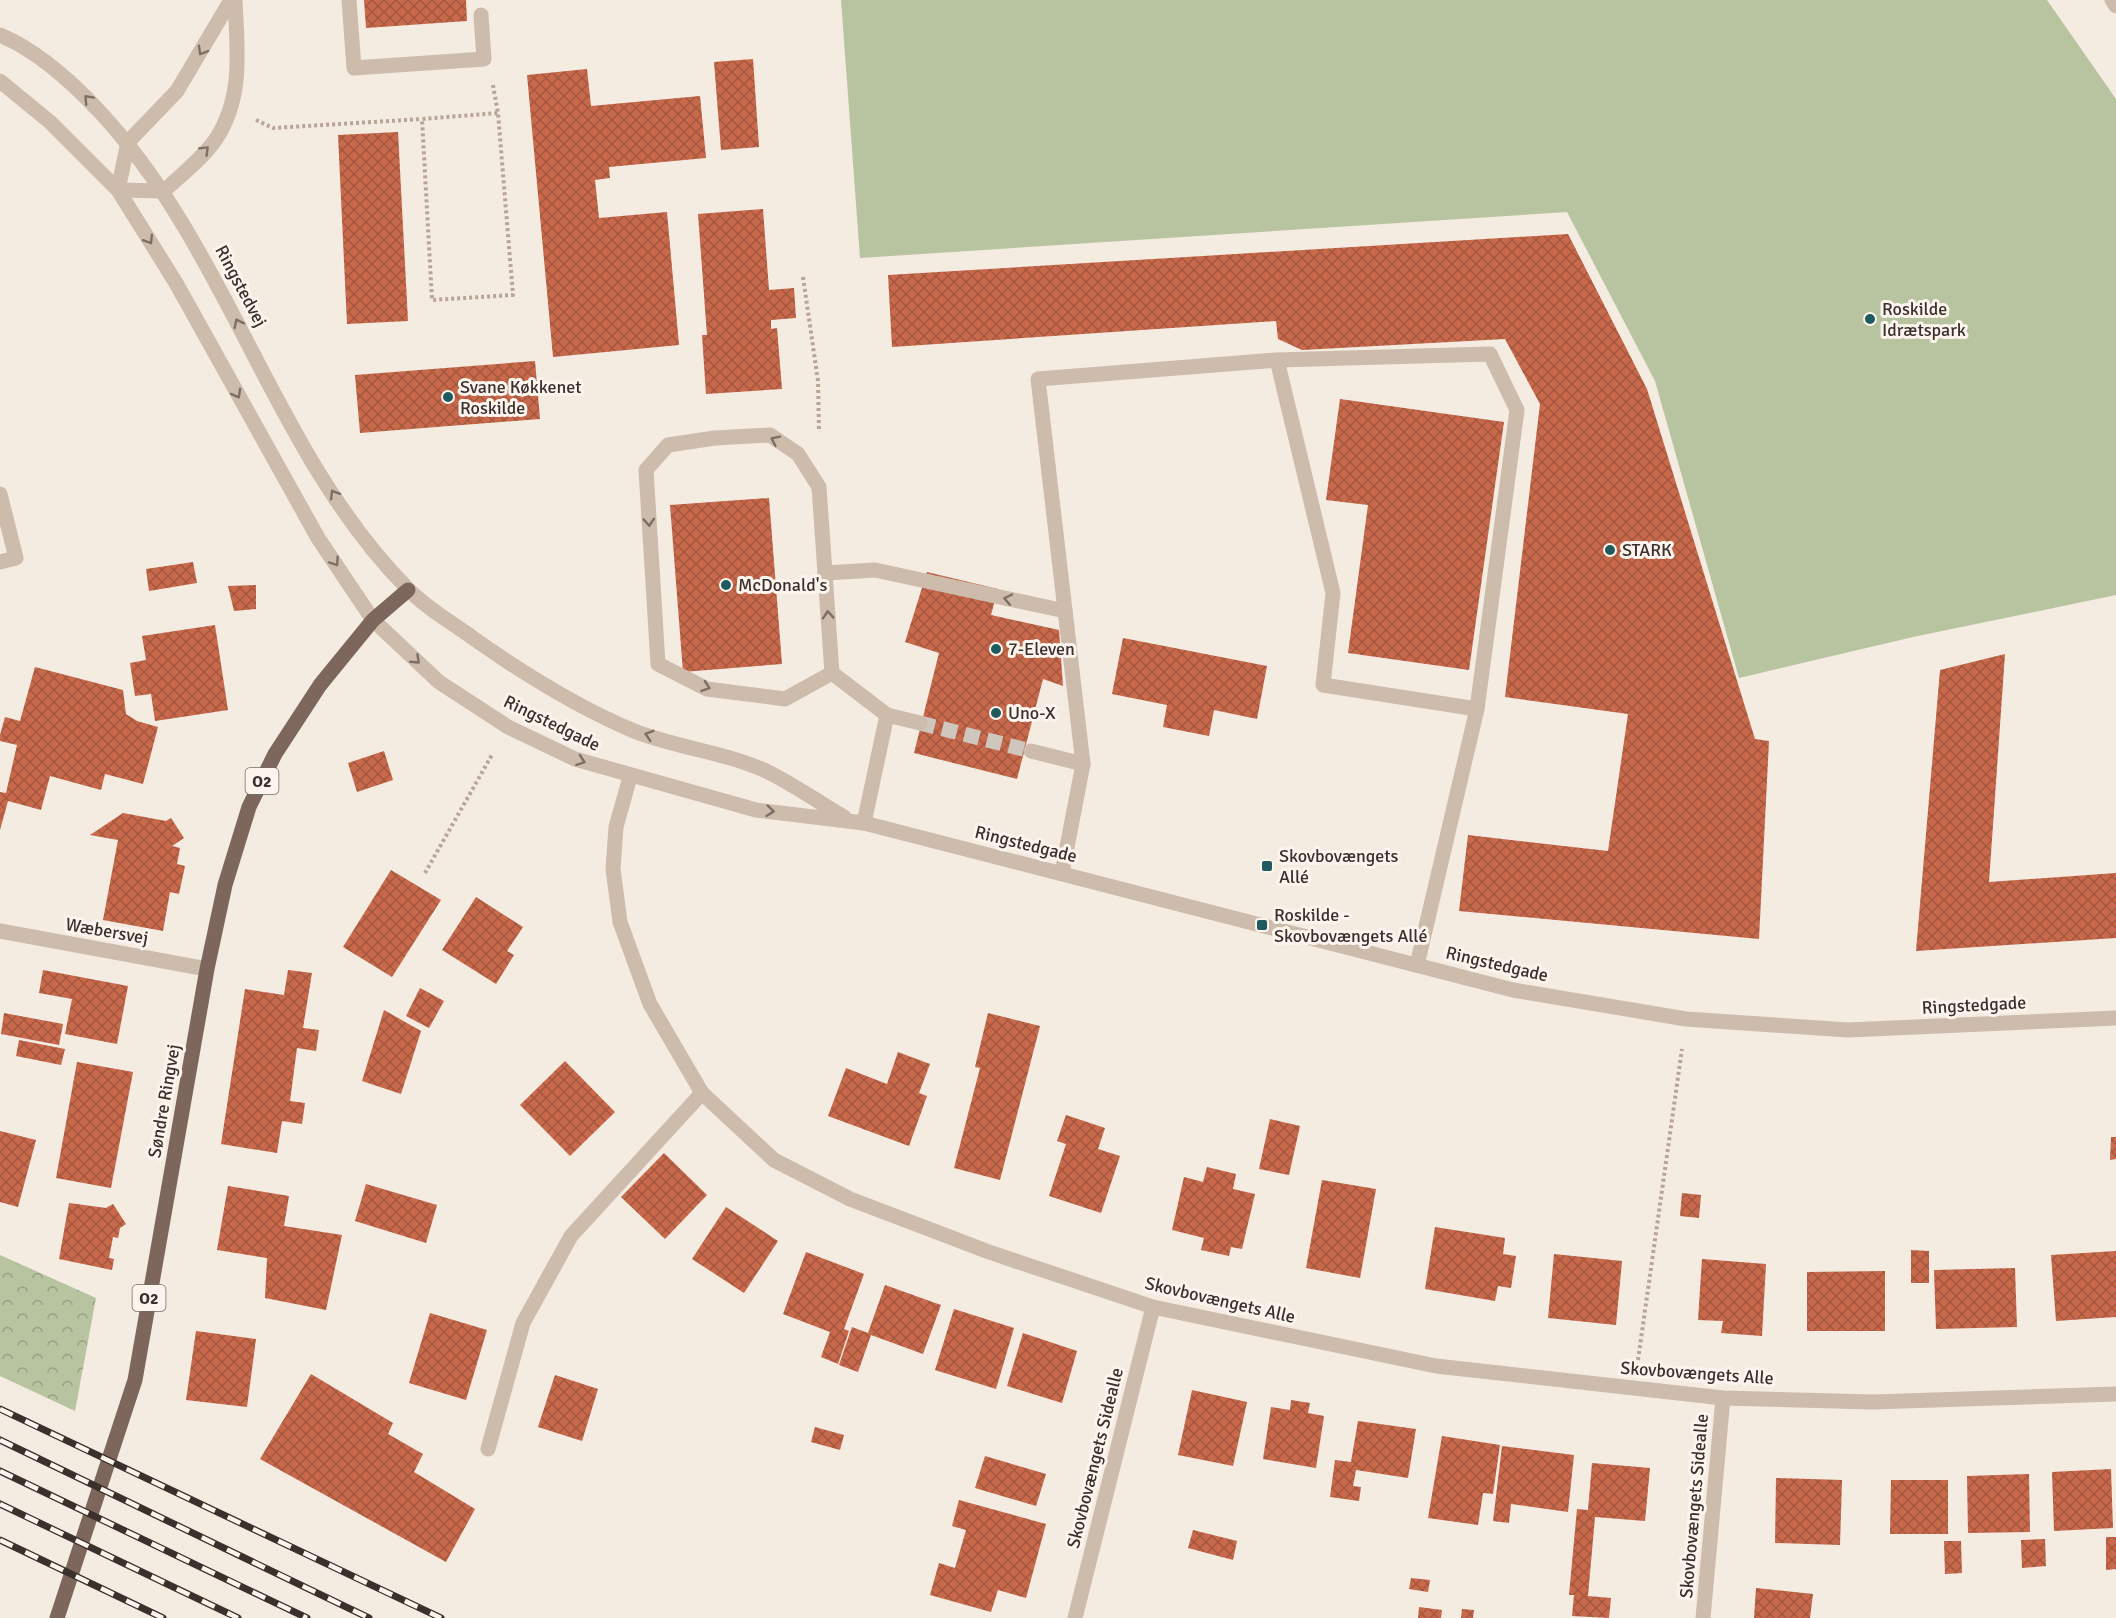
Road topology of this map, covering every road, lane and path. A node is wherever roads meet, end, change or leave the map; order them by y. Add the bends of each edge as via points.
1 (233, 0) edge
2 (350, 0) edge
3 (2112, 0) edge
4 (2116, 6) edge
5 (481, 15) dead end
6 (0, 35) edge
7 (484, 59) junction
8 (0, 81) edge
9 (231, 110) junction
10 (498, 113) junction
11 (422, 119) junction
12 (128, 142) junction
13 (118, 190) junction
14 (164, 191) junction
15 (803, 277) dead end
16 (1277, 360) junction
17 (819, 486) junction
18 (0, 494) edge
19 (0, 561) edge
20 (825, 573) junction
21 (408, 590) junction
22 (1065, 611) junction
23 (373, 620) junction
24 (832, 673) junction
25 (1477, 709) junction
26 (887, 715) junction
27 (920, 723) tunnel mouth
28 (508, 726) junction
29 (1031, 751) tunnel mouth
30 (1083, 764) junction
31 (630, 777) junction
32 (849, 820) junction
33 (864, 823) junction
34 (425, 873) dead end
35 (1062, 873) junction
36 (0, 931) edge
37 (1417, 965) junction
38 (207, 969) junction
39 (2116, 1018) edge
40 (1686, 1019) junction
41 (702, 1093) junction
42 (1153, 1307) junction
43 (1634, 1390) junction
44 (2116, 1394) edge
45 (1723, 1398) junction
46 (488, 1449) dead end
47 (57, 1618) edge
48 (1075, 1618) edge
49 (1703, 1618) edge

1 - 9 street via 238,84
1 -> 12 street via 177,91
2 - 7 street via 354,68
3 - 4 street
5 - 7 street
12 -> 6 street, Ringstedvej via 78,88 22,45
7 - 10 path
8 - 13 street via 50,122
9 - 11 path via 273,128
14 -> 9 street via 215,141
10 - 11 path
10 - 11 path via 513,295 432,300
12 - 13 street
12 - 14 street, Ringstedvej
13 - 14 street
13 -> 23 street via 176,283 318,538
21 -> 14 street, Ringstedvej via 344,511 284,412 209,265
15 - 17 path via 818,381
16 - 22 street via 1038,379
16 - 25 street via 1333,594 1323,685
16 - 25 street via 1490,354 1516,410
17 - 20 street
17 -> 24 street via 798,454 770,435 668,445 646,470 658,664 707,689 785,699
18 - 19 street via 16,558
22 -> 20 street via 876,570
24 -> 20 street
21 - 23 main road, O2
32 -> 21 street, Ringstedgade via 765,771 636,731 563,697 440,616
22 - 30 street
23 -> 28 street, Ringstedgade via 439,682
23 - 38 main road, Søndre Ringvej / O2 via 302,710 254,797 225,885
24 - 26 street
25 - 37 street
26 - 27 street
26 - 33 street
28 -> 31 street, Ringstedgade via 575,759
28 - 34 path
29 - 30 street
30 - 35 street
31 -> 32 street, Ringstedgade via 756,810
31 - 41 street, Skovbovængets Alle via 615,837 613,869 620,922 650,1004
32 - 33 street, Ringstedgade
33 - 35 street, Ringstedgade
35 - 37 street, Ringstedgade
36 - 38 street, Wæbersvej
37 - 40 street, Ringstedgade via 1513,990
38 - 47 main road, Søndre Ringvej / O2 via 135,1380
39 - 40 street, Ringstedgade via 1848,1030
40 - 43 path
41 - 42 street, Skovbovængets Alle via 774,1160 850,1199 989,1252
41 - 46 street via 571,1236 523,1323
42 - 43 street, Skovbovængets Alle via 1436,1366
42 - 48 street, Skovbovængets Sidealle
43 - 45 street, Skovbovængets Alle
44 - 45 street, Skovbovængets Alle via 1873,1402
45 - 49 street, Skovbovængets Sidealle

